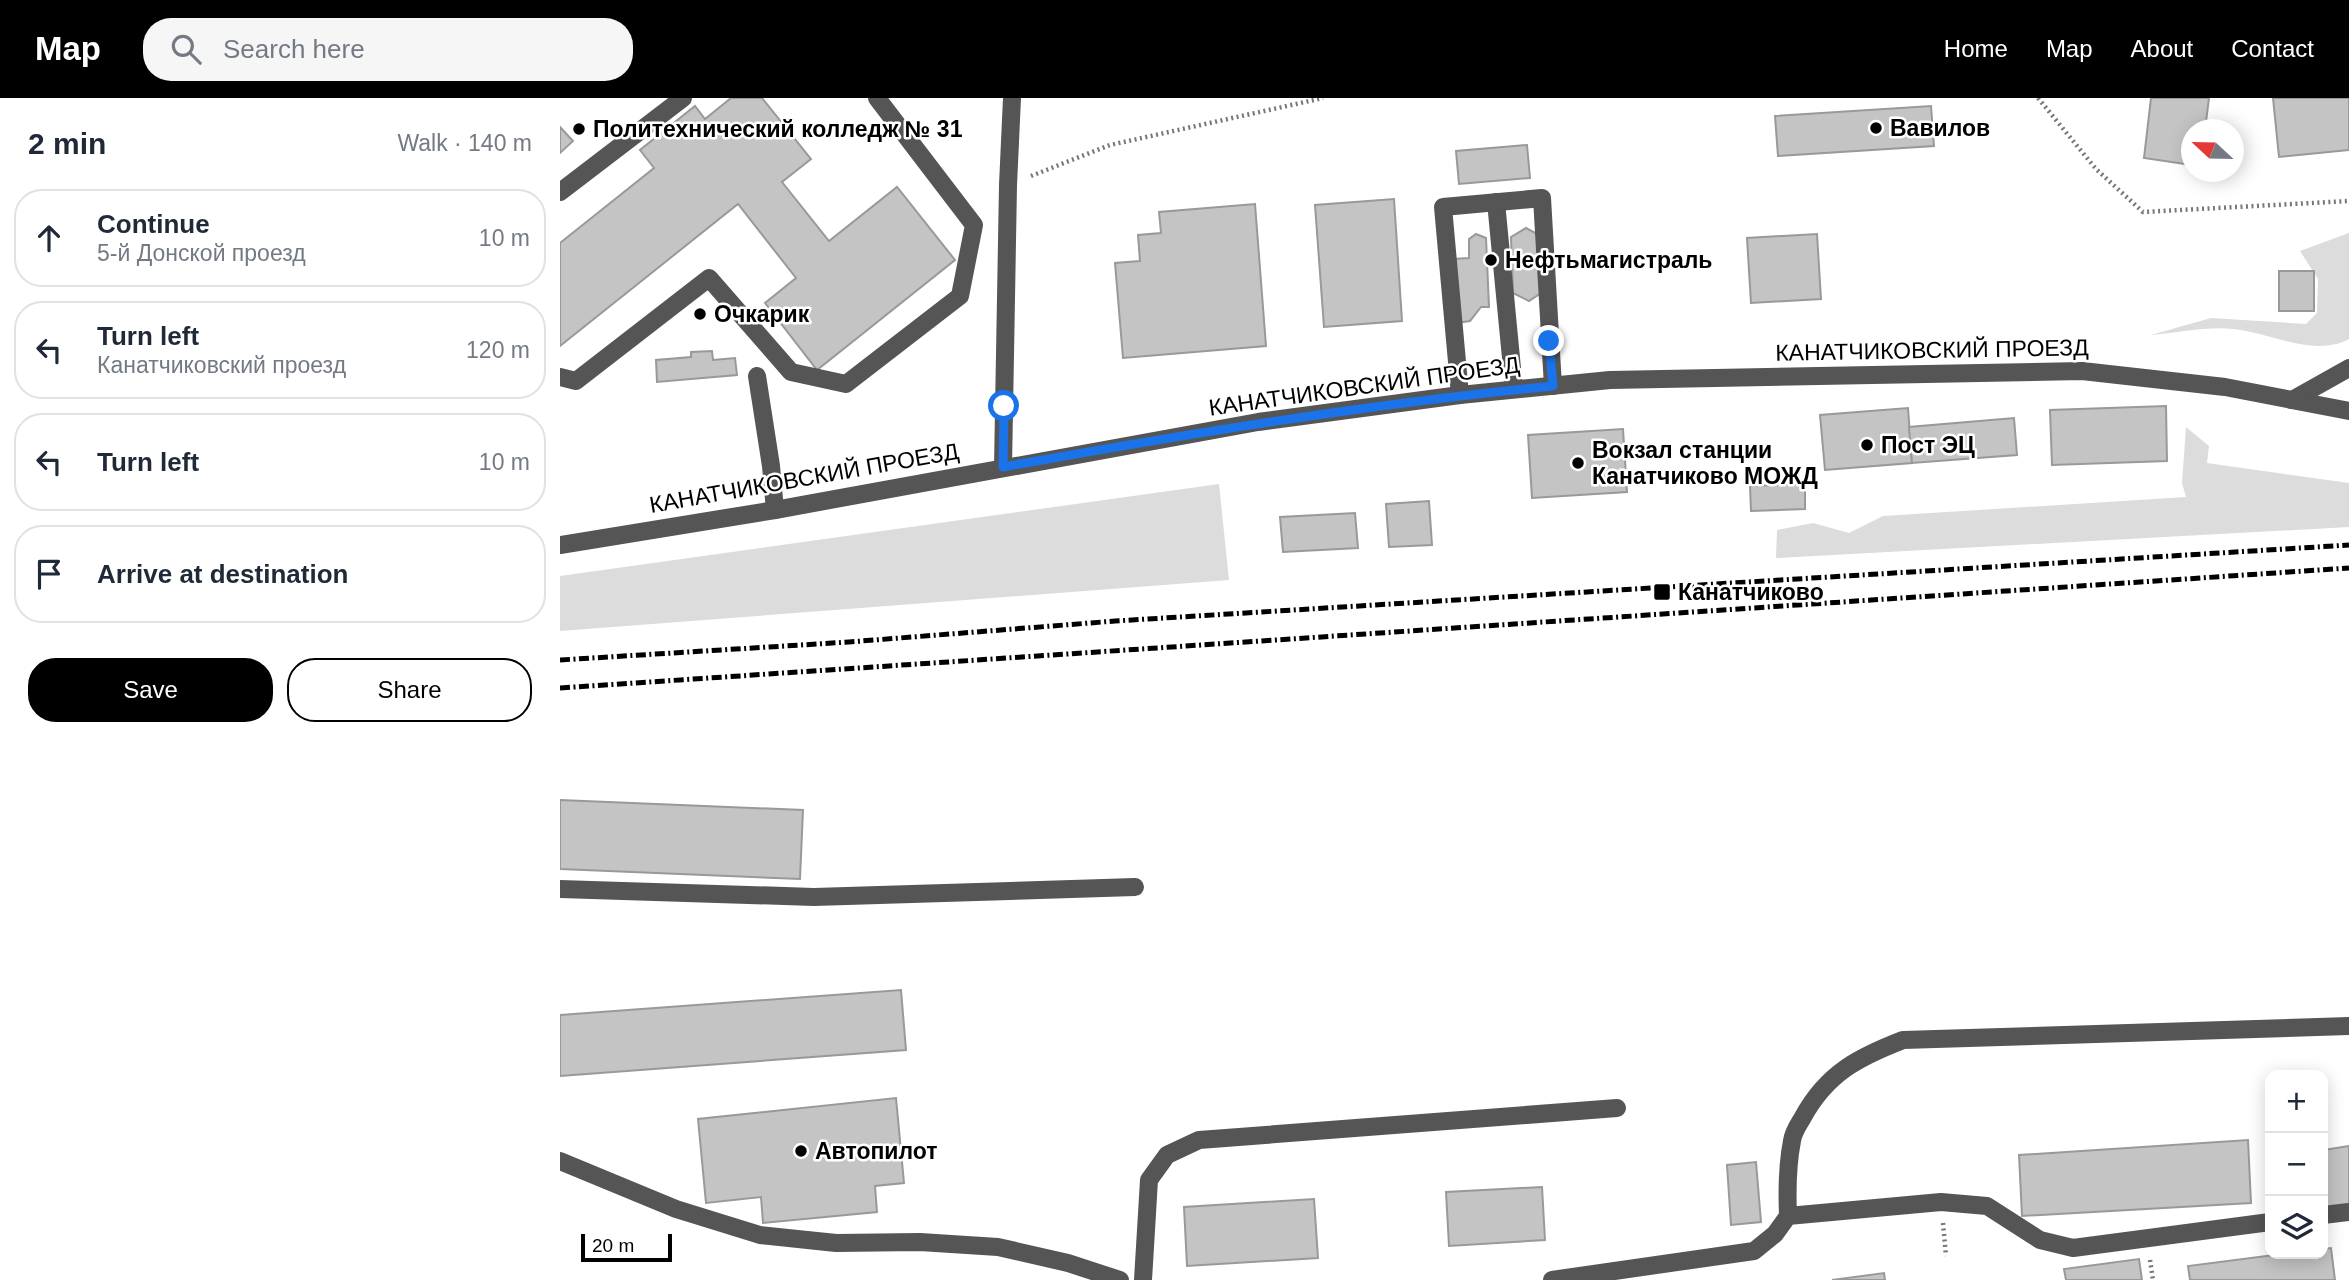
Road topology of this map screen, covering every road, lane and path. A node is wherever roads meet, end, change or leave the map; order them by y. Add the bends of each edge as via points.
1 (683, 98) edge
2 (877, 98) edge
3 (1012, 98) edge
4 (1323, 98) edge
5 (2038, 98) edge
6 (1008, 185) junction
7 (560, 192) edge
8 (2349, 201) edge
9 (1496, 202) junction
10 (2349, 368) edge
11 (757, 376) dead end
12 (560, 377) edge
13 (1553, 386) junction
14 (1514, 389) junction
15 (1460, 395) junction
16 (2292, 400) junction
17 (2349, 411) edge
18 (1003, 467) junction
19 (775, 510) junction
20 (560, 545) edge
21 (1135, 887) dead end
22 (560, 889) edge
23 (2349, 1026) edge
24 (1618, 1108) dead end
25 (560, 1161) edge
26 (2349, 1212) edge
27 (2328, 1214) edge
28 (1788, 1216) junction
29 (2265, 1223) edge
30 (1945, 1238) dead end
31 (1946, 1256) dead end
32 (1120, 1280) edge
33 (1143, 1280) edge
34 (1552, 1280) edge

1 - 7 street
2 - 12 street via 974,225 960,296 846,384 791,372 709,278 576,381
3 - 6 street
4 - 6 path via 1110,145
5 - 8 path via 2096,169 2143,212
6 - 18 street
9 - 13 street via 1542,198
9 - 14 street
9 - 15 street via 1443,206
10 - 16 street
11 - 19 street
13 - 14 street, КАНАТЧИКОВСКИЙ ПРОЕЗД
13 - 16 street, КАНАТЧИКОВСКИЙ ПРОЕЗД via 1610,380 2082,371 2225,387
14 - 15 street, КАНАТЧИКОВСКИЙ ПРОЕЗД
15 - 18 street, КАНАТЧИКОВСКИЙ ПРОЕЗД via 1258,422
16 - 17 street, КАНАТЧИКОВСКИЙ ПРОЕЗД
18 - 19 street, КАНАТЧИКОВСКИЙ ПРОЕЗД
19 - 20 street, КАНАТЧИКОВСКИЙ ПРОЕЗД
21 - 22 street via 814,897
23 - 28 street via 1903,1040 1864,1055 1837,1073 1812,1100 1792,1137
24 - 33 street via 1199,1140 1167,1155 1149,1180
25 - 32 street via 676,1209 760,1235 836,1243 920,1242 998,1248
26 - 27 street
28 - 29 street via 1941,1202 1987,1206 2039,1240 2073,1248
28 - 34 street via 1754,1251
30 - 31 path

